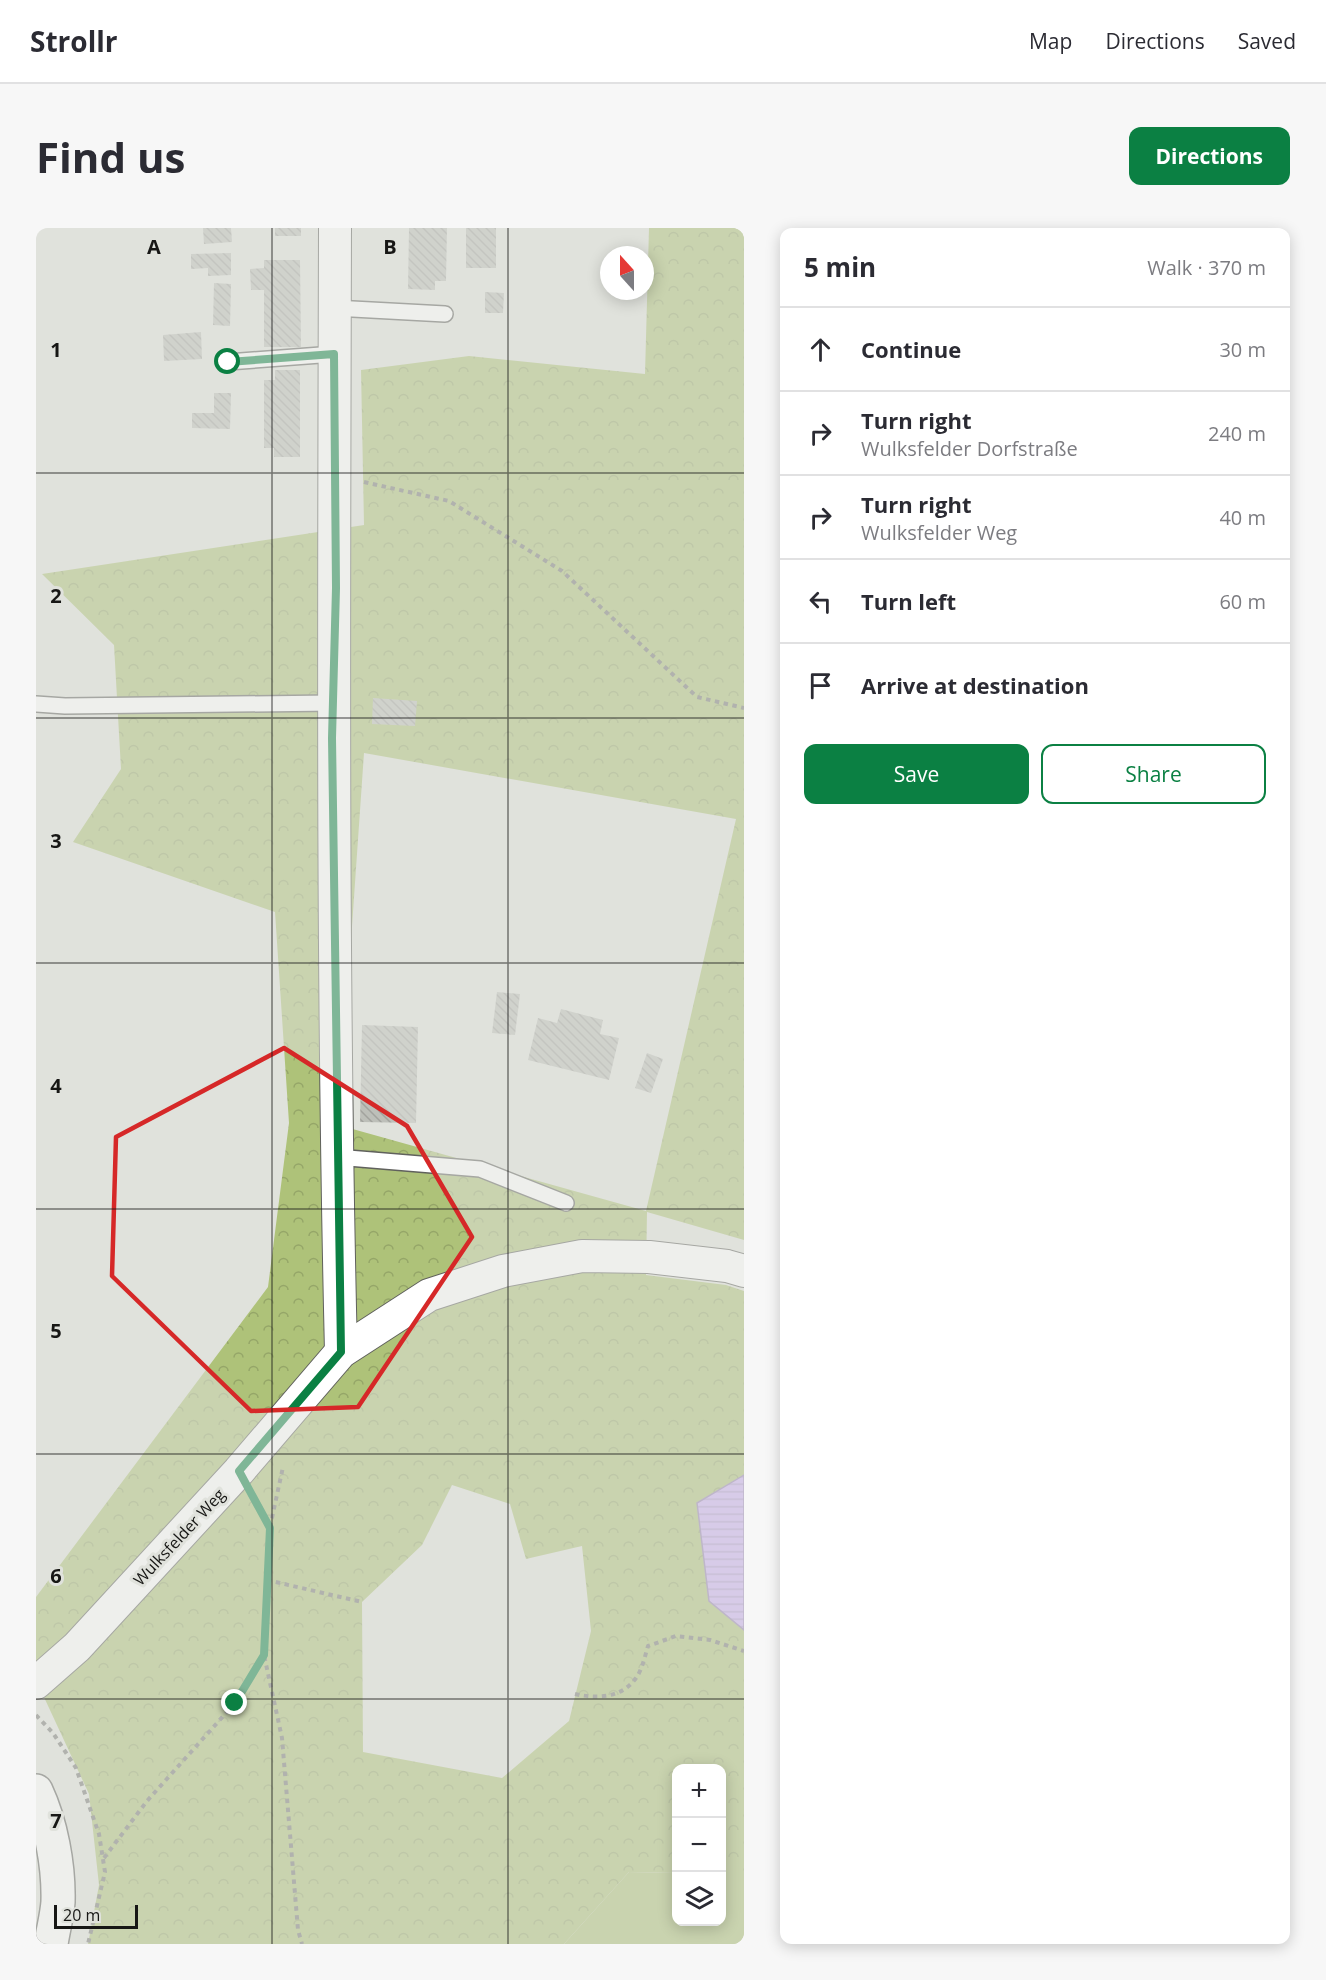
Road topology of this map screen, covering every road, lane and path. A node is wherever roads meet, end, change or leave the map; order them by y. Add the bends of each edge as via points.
1 (335, 228) edge
2 (334, 308) junction
3 (445, 314) dead end
4 (334, 354) junction
5 (228, 362) dead end
6 (334, 475) junction
7 (333, 703) junction
8 (36, 704) edge
9 (744, 708) edge
10 (336, 1157) junction
11 (566, 1203) dead end
12 (744, 1271) edge
13 (341, 1352) junction
14 (239, 1471) junction
15 (267, 1580) junction
16 (362, 1602) dead end
17 (744, 1651) edge
18 (264, 1655) junction
19 (36, 1683) edge
20 (575, 1694) dead end
21 (36, 1715) edge
22 (36, 1791) edge
23 (104, 1858) junction
24 (51, 1944) edge
25 (88, 1944) edge
26 (302, 1944) edge

1 - 2 street
2 - 3 lane
2 - 4 street
4 - 5 lane
4 - 6 street
6 - 7 street
6 - 9 path via 449,501 562,571 697,697
7 - 8 lane
7 - 10 street
10 - 11 lane via 480,1168
10 - 13 street
12 - 13 street, Wulksfelder Weg via 649,1257 582,1256 503,1271 429,1295
13 - 14 street, Wulksfelder Weg
14 - 15 path via 270,1528
14 - 19 street, Wulksfelder Weg via 77,1647
15 - 16 path
15 - 18 path
17 - 20 path via 710,1640 676,1636 648,1646 636,1678 618,1693 595,1698
18 - 23 path via 235,1703 147,1801
18 - 26 path via 282,1738
21 - 23 path via 53,1733 75,1768
22 - 24 main road via 48,1820 58,1902
23 - 25 path via 105,1872

